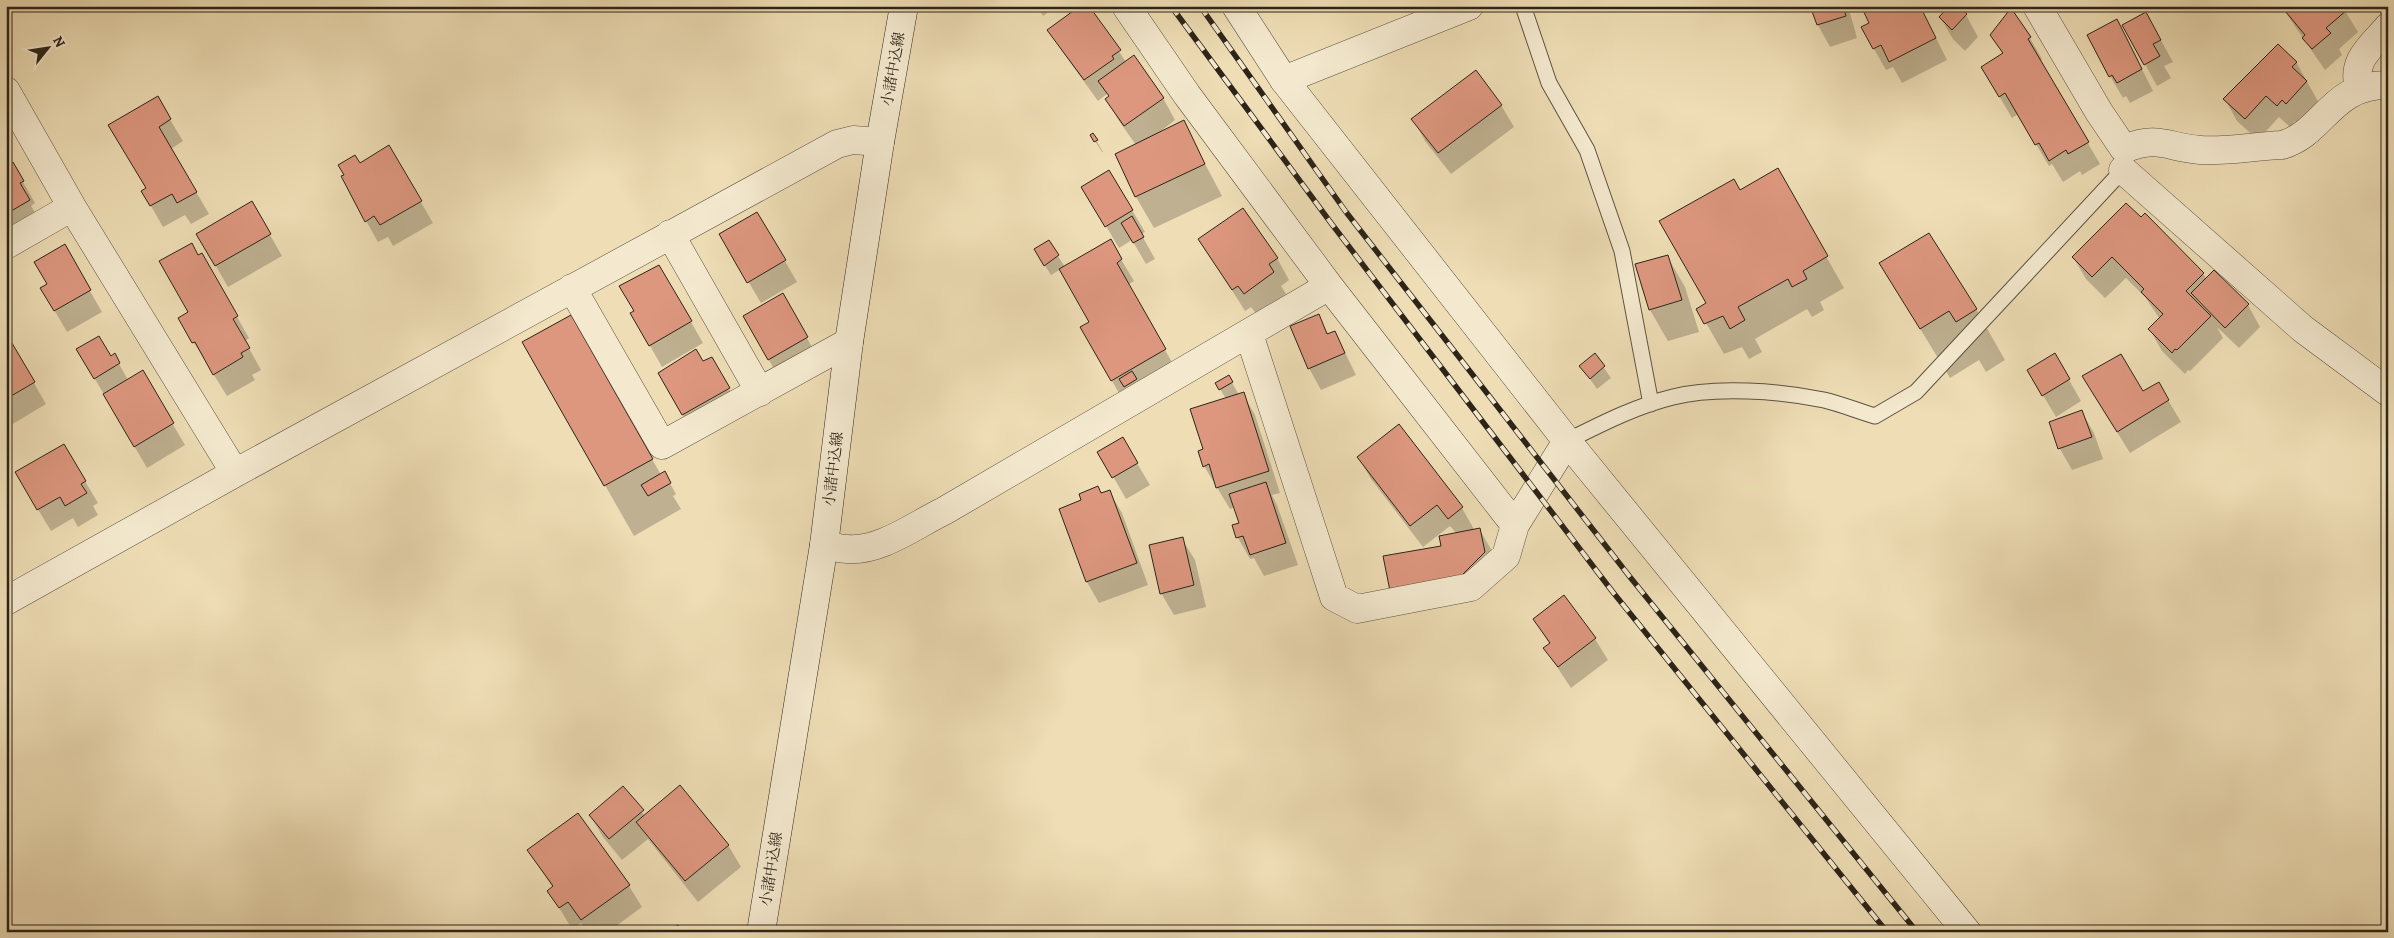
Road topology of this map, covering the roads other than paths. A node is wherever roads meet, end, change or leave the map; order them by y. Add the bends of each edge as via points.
1 (904, 6) edge
2 (1126, 6) edge
3 (1236, 6) edge
4 (1469, 6) edge
5 (1523, 6) edge
6 (2037, 6) edge
7 (2388, 26) edge
8 (1284, 80) junction
9 (2388, 85) edge
10 (2359, 89) junction
11 (6, 91) edge
12 (880, 142) junction
13 (2123, 159) junction
14 (72, 207) junction
15 (670, 234) junction
16 (6, 245) edge
17 (1329, 286) junction
18 (572, 288) junction
19 (1249, 334) junction
20 (850, 342) junction
21 (760, 392) junction
22 (2388, 392) edge
23 (1651, 404) junction
24 (1567, 441) junction
25 (235, 473) junction
26 (1515, 525) junction
27 (824, 545) junction
28 (6, 601) edge
29 (761, 932) edge
30 (1967, 932) edge

1 - 12 street, 小諸中込線
2 - 17 street via 1187,95
3 - 8 street
4 - 8 street
5 - 23 lane via 1549,83 1587,150 1622,251
6 - 13 street
7 - 10 street via 2359,61 2355,76
8 - 24 street
9 - 10 street
10 - 13 street via 2337,101 2293,141 2282,145 2200,150 2163,142 2141,142
11 - 14 street
12 - 15 street via 853,140 837,144
12 - 20 street, 小諸中込線
13 - 22 street via 2303,330
13 - 23 lane via 1916,392 1875,416 1824,400 1767,392 1724,391 1673,396
14 - 16 street
14 - 25 street
15 - 18 street
15 - 21 street
17 - 19 street
17 - 26 street
18 - 21 street via 662,446
18 - 25 street
19 - 26 street via 1334,597 1357,609 1471,587 1506,556
19 - 27 street via 944,511 883,542 847,549
20 - 21 street
20 - 27 street, 小諸中込線
23 - 24 lane via 1626,412
24 - 26 street
24 - 30 street
25 - 28 street
27 - 29 street, 小諸中込線

